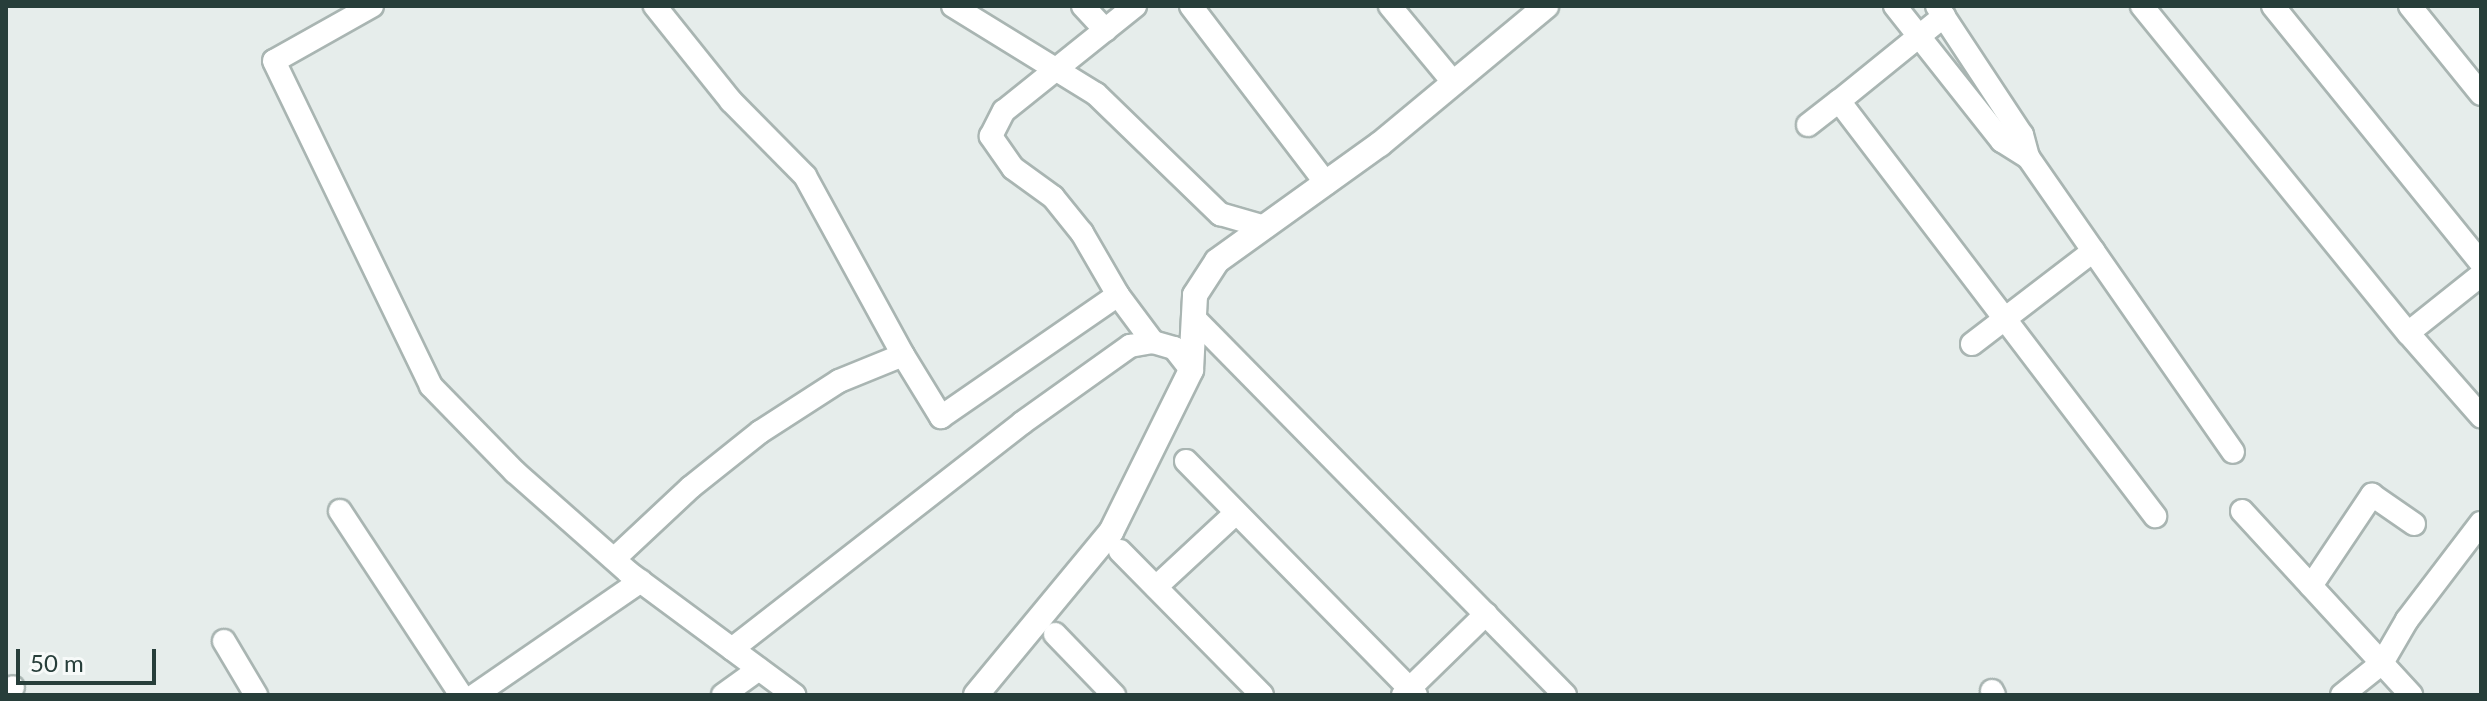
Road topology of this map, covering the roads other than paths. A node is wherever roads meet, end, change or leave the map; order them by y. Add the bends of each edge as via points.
1 (372, 6) edge
2 (655, 6) edge
3 (953, 6) edge
4 (1083, 6) edge
5 (1135, 6) edge
6 (1191, 6) edge
7 (1390, 6) edge
8 (1546, 6) edge
9 (1895, 6) edge
10 (2142, 6) edge
11 (2273, 6) edge
12 (2410, 6) edge
13 (1939, 9) edge
14 (1917, 28) junction
15 (1105, 30) junction
16 (1054, 69) junction
17 (1454, 83) junction
18 (2481, 94) edge
19 (1839, 101) junction
20 (1808, 125) dead end
21 (2028, 157) junction
22 (1326, 183) junction
23 (1265, 227) junction
24 (2093, 251) junction
25 (2481, 263) edge
26 (2481, 275) edge
27 (1118, 295) junction
28 (1196, 320) junction
29 (2003, 320) junction
30 (2408, 333) junction
31 (1153, 342) junction
32 (1972, 344) dead end
33 (903, 355) junction
34 (1191, 370) junction
35 (2481, 416) edge
36 (2233, 452) dead end
37 (1186, 461) dead end
38 (340, 511) dead end
39 (2242, 511) dead end
40 (1236, 513) junction
41 (2155, 516) dead end
42 (2481, 523) edge
43 (2414, 524) dead end
44 (1120, 551) dead end
45 (614, 559) junction
46 (641, 581) junction
47 (2311, 586) junction
48 (1156, 587) junction
49 (1486, 614) junction
50 (1055, 634) dead end
51 (224, 641) dead end
52 (732, 649) junction
53 (2382, 663) junction
54 (759, 669) junction
55 (982, 693) edge
56 (1409, 693) edge
57 (256, 695) edge
58 (461, 695) edge
59 (475, 695) edge
60 (723, 695) edge
61 (794, 695) edge
62 (1114, 695) edge
63 (1262, 695) edge
64 (1565, 695) edge
65 (2342, 695) edge
66 (2411, 695) edge

1 - 45 street via 274,61 431,386 515,472
2 - 33 street via 731,101 805,176
3 - 16 street
4 - 15 street
5 - 15 street
6 - 22 street
7 - 17 street
8 - 17 street
9 - 14 street
10 - 30 street
11 - 25 street
12 - 18 street
13 - 14 street
13 - 21 street via 2022,135
14 - 19 street
14 - 21 street via 2002,141
15 - 16 street
16 - 23 street via 1096,94 1220,214
16 - 27 street via 1004,111 991,136 1013,168 1053,197 1073,221
17 - 22 street
19 - 20 street
19 - 29 street
21 - 24 street
22 - 23 street
23 - 28 street via 1217,261 1195,295
24 - 29 street
24 - 36 street
26 - 30 street
27 - 31 street
27 - 33 street via 941,417
28 - 34 street
28 - 49 street
29 - 32 street
29 - 41 street
30 - 35 street
31 - 34 street via 1174,348
31 - 52 street via 1130,346 1069,388
33 - 45 street via 839,381 760,432
34 - 55 street via 1111,532
37 - 40 street
38 - 58 street
39 - 47 street
40 - 48 street
40 - 56 street
42 - 53 street via 2407,620
43 - 47 street via 2372,495
44 - 48 street
45 - 46 street
46 - 52 street
46 - 59 street
47 - 53 street
48 - 63 street
49 - 56 street
49 - 64 street
50 - 62 street
51 - 57 street
52 - 54 street
53 - 65 street
53 - 66 street
54 - 60 street
54 - 61 street

